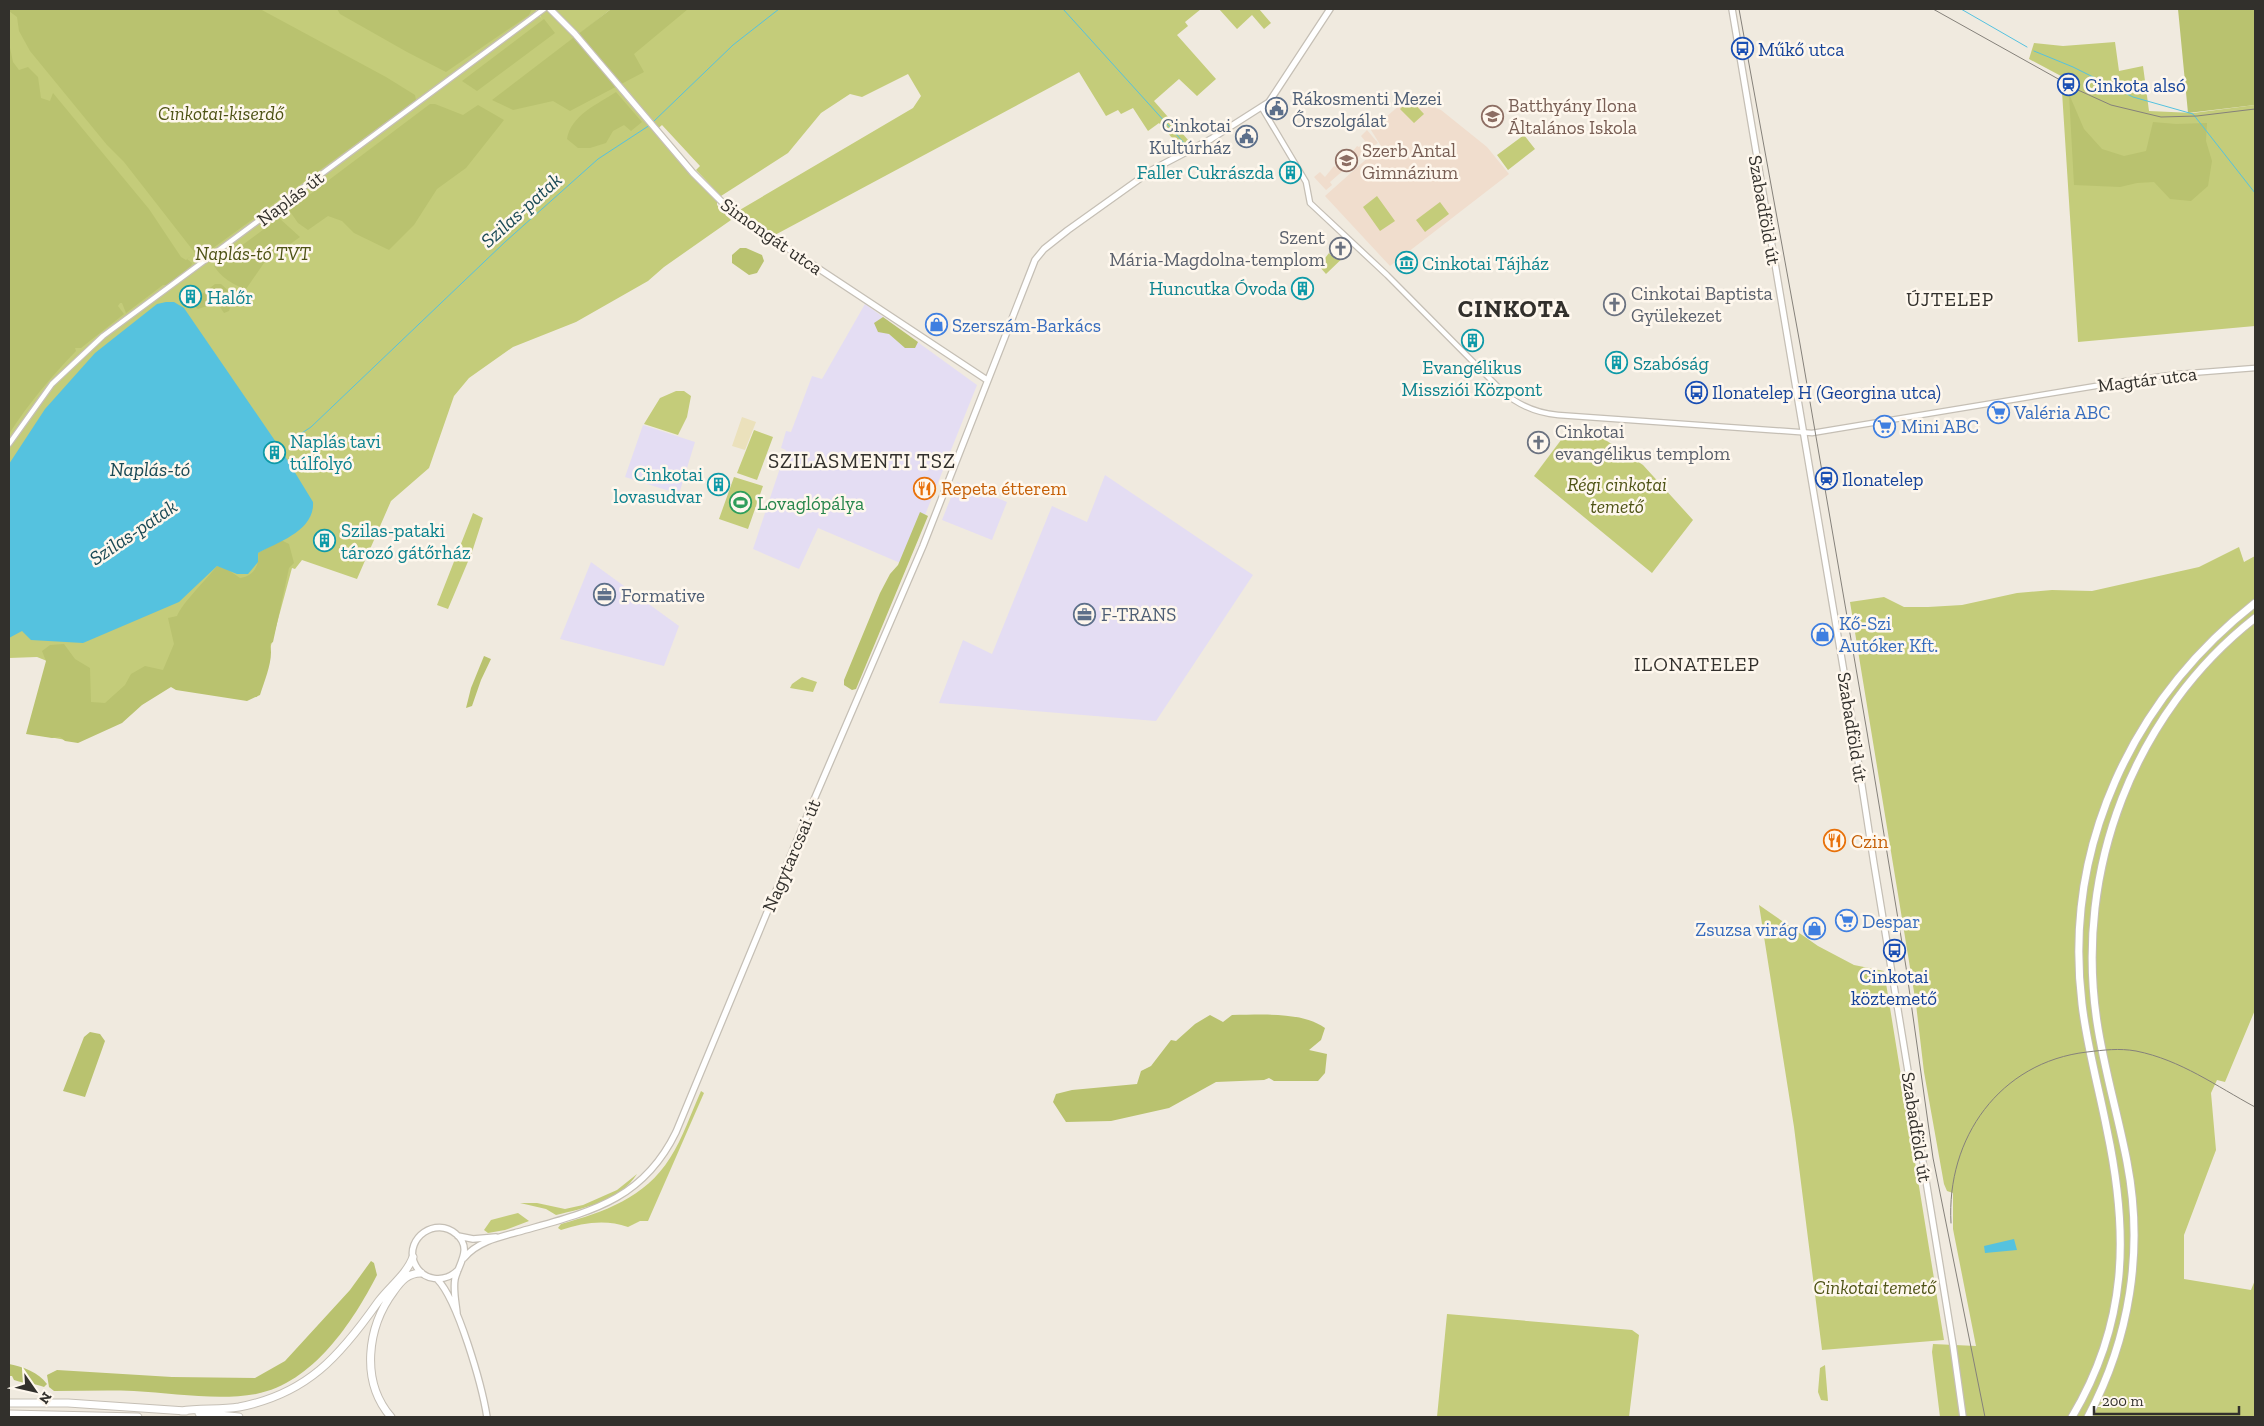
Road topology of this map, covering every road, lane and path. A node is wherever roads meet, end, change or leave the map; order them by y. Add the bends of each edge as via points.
1 (544, 9) edge
2 (550, 9) edge
3 (1330, 9) edge
4 (1732, 9) edge
5 (1262, 108) junction
6 (2255, 368) edge
7 (987, 380) junction
8 (1803, 432) junction
9 (9, 444) edge
10 (2255, 603) edge
11 (2255, 618) edge
12 (458, 1236) junction
13 (500, 1237) junction
14 (413, 1257) junction
15 (464, 1258) junction
16 (458, 1270) junction
17 (421, 1273) junction
18 (437, 1279) junction
19 (457, 1313) junction
20 (9, 1403) edge
21 (182, 1411) junction
22 (9, 1414) edge
23 (138, 1417) edge
24 (239, 1417) edge
25 (391, 1417) edge
26 (487, 1417) edge
27 (1963, 1417) edge
28 (2072, 1417) edge
29 (2088, 1417) edge

1 - 9 street, Naplás út via 103,336 52,384
2 - 7 main road, Simongát utca via 693,173 737,215
3 - 5 main road, Nagytarcsai út via 1275,95
4 - 8 main road, Szabadföld út
5 - 7 main road, Nagytarcsai út via 1152,170 1044,249 1033,264
5 - 8 street, Magtár utca via 1306,182 1310,203 1380,268 1502,391 1522,406 1558,415
6 - 8 street, Magtár utca via 2162,376
7 - 13 main road, Nagytarcsai út via 923,546 670,1146 645,1178 608,1203
8 - 27 main road, Szabadföld út via 1850,702
10 - 28 highway via 2202,651 2146,721 2109,794 2087,870 2080,925 2079,981 2117,1181 2121,1248 2109,1332 2096,1372
11 - 29 highway via 2198,672 2151,737 2118,806 2100,872 2092,931 2094,992 2097,1022 2128,1164 2135,1232 2130,1296 2121,1337
12 - 13 main road, Nagytarcsai út via 473,1239
12 - 14 main road, Nagytarcsai út via 448,1228 428,1229 414,1244
12 - 15 main road
13 - 15 main road, Nagytarcsai út via 474,1248
14 - 17 main road
14 - 21 highway via 344,1349 307,1380 253,1404
15 - 16 main road, Nagytarcsai út
16 - 18 main road via 449,1277
16 - 19 main road, Nagytarcsai út via 455,1287
17 - 18 main road
17 - 25 highway via 406,1278 389,1298 377,1321 372,1343 373,1384 380,1404
18 - 19 main road, Nagytarcsai út
19 - 26 main road, Nagytarcsai út
20 - 21 highway via 77,1403
21 - 24 highway
22 - 23 highway

